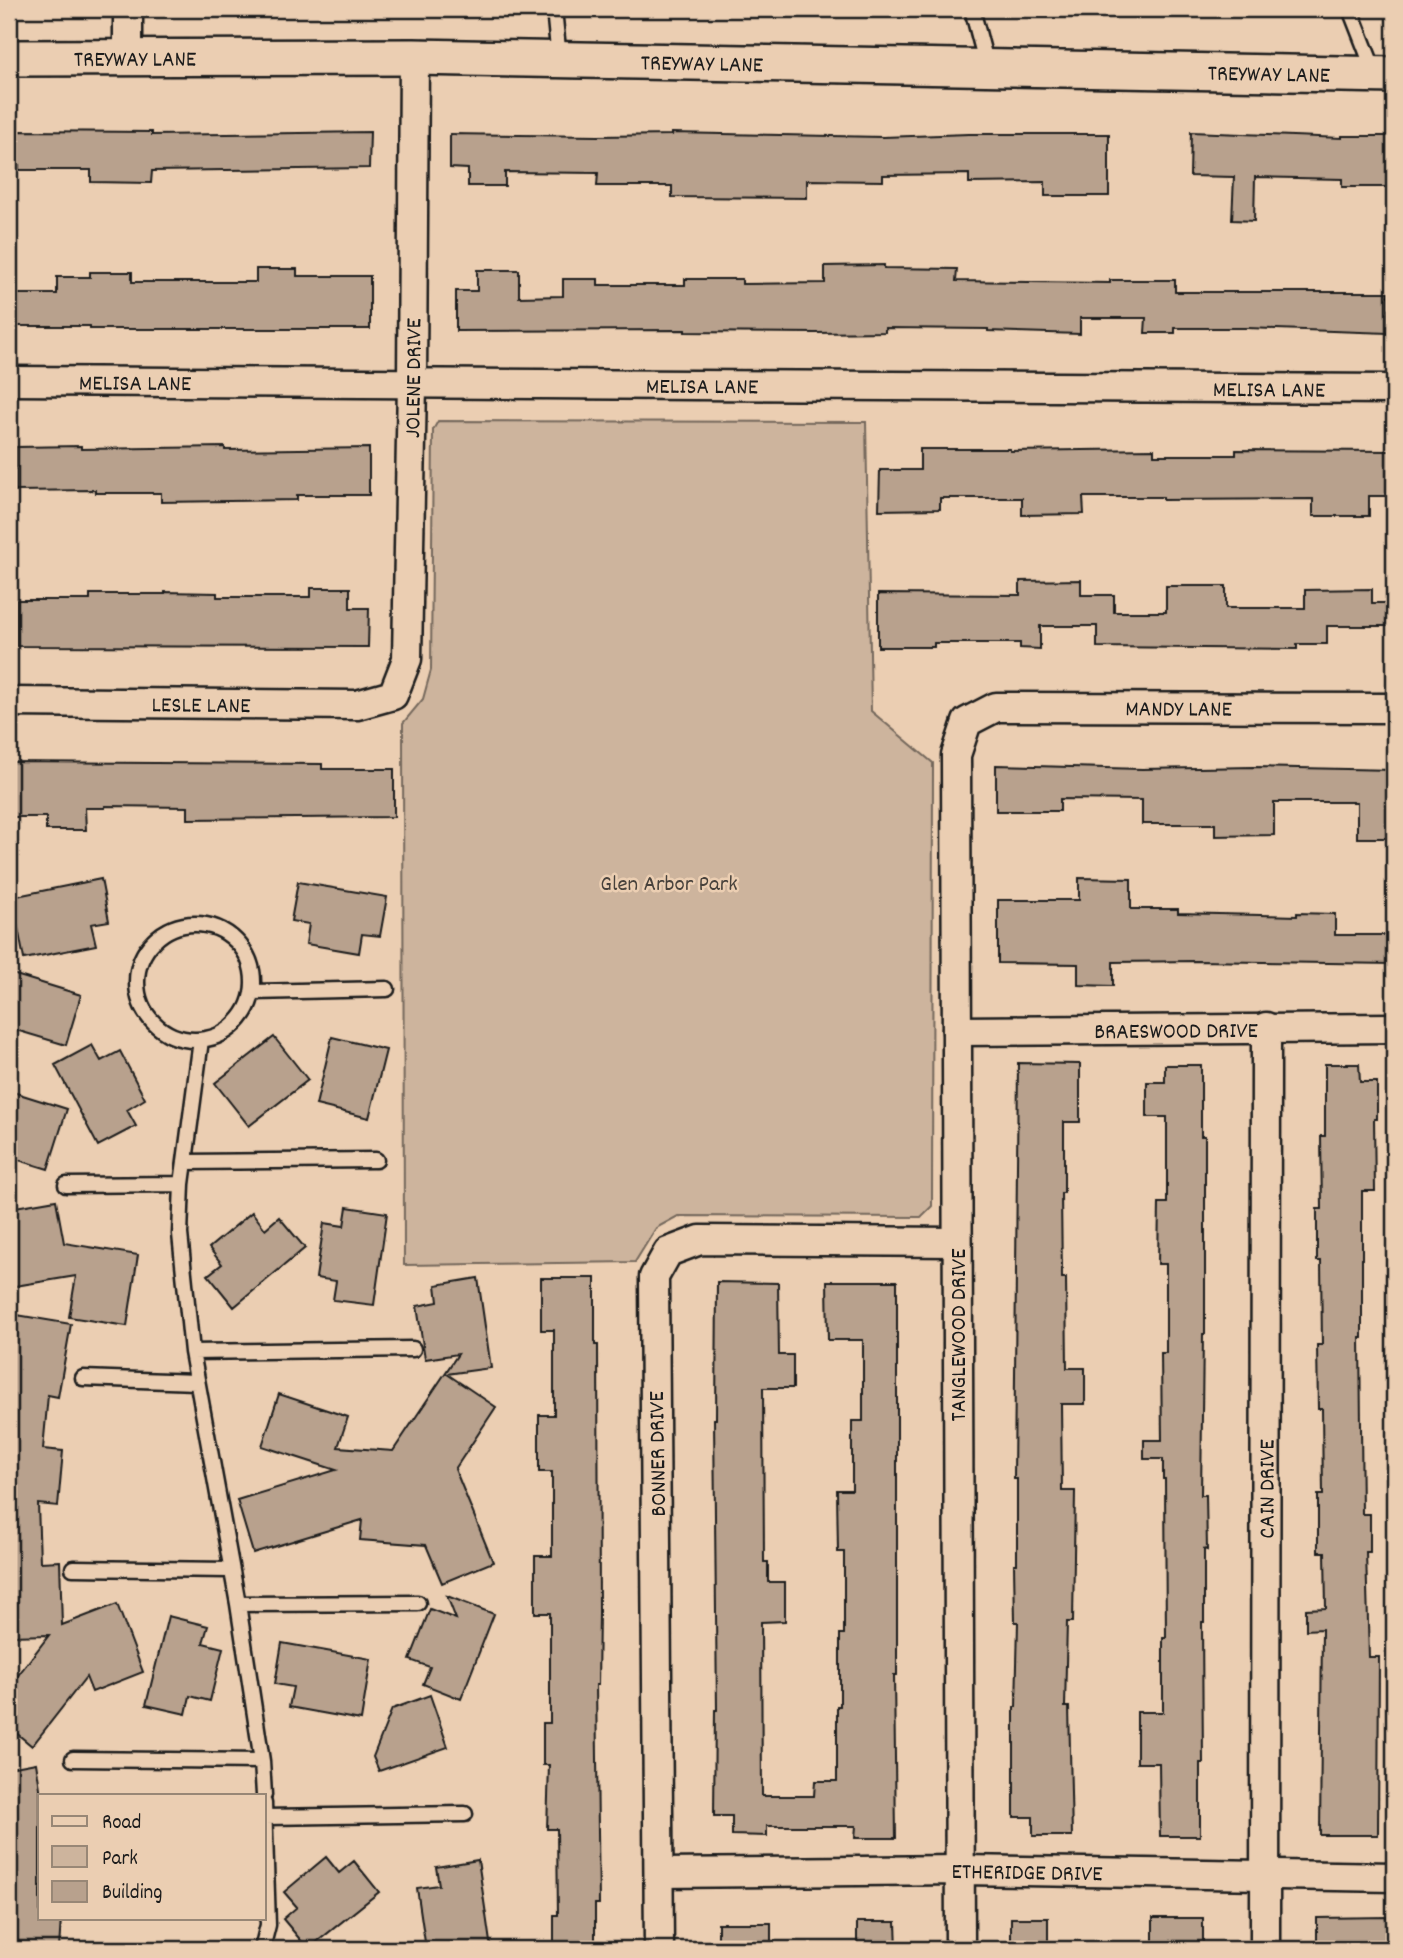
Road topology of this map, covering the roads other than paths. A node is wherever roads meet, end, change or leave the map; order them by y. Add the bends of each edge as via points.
1 (128, 9) edge
2 (554, 9) edge
3 (972, 9) edge
4 (1350, 9) edge
5 (414, 57) junction
6 (9, 58) edge
7 (128, 58) junction
8 (559, 60) junction
9 (987, 68) junction
10 (1385, 75) edge
11 (9, 381) edge
12 (412, 382) junction
13 (1394, 389) edge
14 (393, 695) joint
15 (9, 702) edge
16 (1394, 708) edge
17 (967, 722) joint
18 (387, 989) dead end
19 (253, 992) junction
20 (1266, 1027) junction
21 (1394, 1028) edge
22 (957, 1031) junction
23 (201, 1040) junction
24 (376, 1160) dead end
25 (185, 1162) junction
26 (182, 1184) junction
27 (66, 1185) dead end
28 (956, 1242) junction
29 (414, 1349) dead end
30 (192, 1352) junction
31 (83, 1378) dead end
32 (197, 1382) junction
33 (73, 1568) dead end
34 (230, 1570) junction
35 (418, 1603) dead end
36 (238, 1604) junction
37 (73, 1759) dead end
38 (262, 1761) junction
39 (264, 1794) edge
40 (465, 1814) dead end
41 (266, 1817) edge
42 (266, 1853) edge
43 (961, 1870) junction
44 (659, 1873) junction
45 (1266, 1875) junction
46 (1394, 1877) edge
47 (262, 1949) edge
48 (659, 1949) edge
49 (960, 1949) edge
50 (1265, 1949) edge

1 - 7 street
2 - 8 lane
3 - 9 lane
4 - 10 lane
5 - 7 street, TREYWAY LANE
5 - 8 street, TREYWAY LANE
5 - 12 street, JOLENE DRIVE
6 - 7 street, TREYWAY LANE
8 - 9 street, TREYWAY LANE
9 - 10 street, TREYWAY LANE
11 - 12 street, MELISA LANE
12 - 13 street, MELISA LANE
12 - 14 street, JOLENE DRIVE via 407,659
14 - 15 street, LESLE LANE via 357,705
16 - 17 street, MANDY LANE via 996,707
17 - 22 street, TANGLEWOOD DRIVE via 956,755
18 - 19 lane
19 - 23 lane via 229,1030
19 - 23 lane via 248,958 226,932 194,923 161,933 140,960 138,994 154,1023 168,1034
20 - 21 street, BRAESWOOD DRIVE
20 - 22 street, BRAESWOOD DRIVE
20 - 45 street, CAIN DRIVE
22 - 28 street, TANGLEWOOD DRIVE
23 - 25 lane
24 - 25 lane
25 - 26 lane
26 - 27 lane
26 - 30 lane via 180,1234
28 - 43 street, TANGLEWOOD DRIVE
28 - 44 street, BONNER DRIVE via 700,1240 668,1252 654,1276
29 - 30 lane
30 - 32 lane
31 - 32 lane
32 - 34 lane
33 - 34 lane
34 - 36 lane
35 - 36 lane
36 - 38 lane
37 - 38 lane
38 - 39 lane
40 - 41 lane
42 - 47 lane via 268,1925
43 - 44 street, ETHERIDGE DRIVE
43 - 45 street, ETHERIDGE DRIVE
43 - 49 street, TANGLEWOOD DRIVE
44 - 48 street, BONNER DRIVE
45 - 46 street, ETHERIDGE DRIVE
45 - 50 street, CAIN DRIVE

